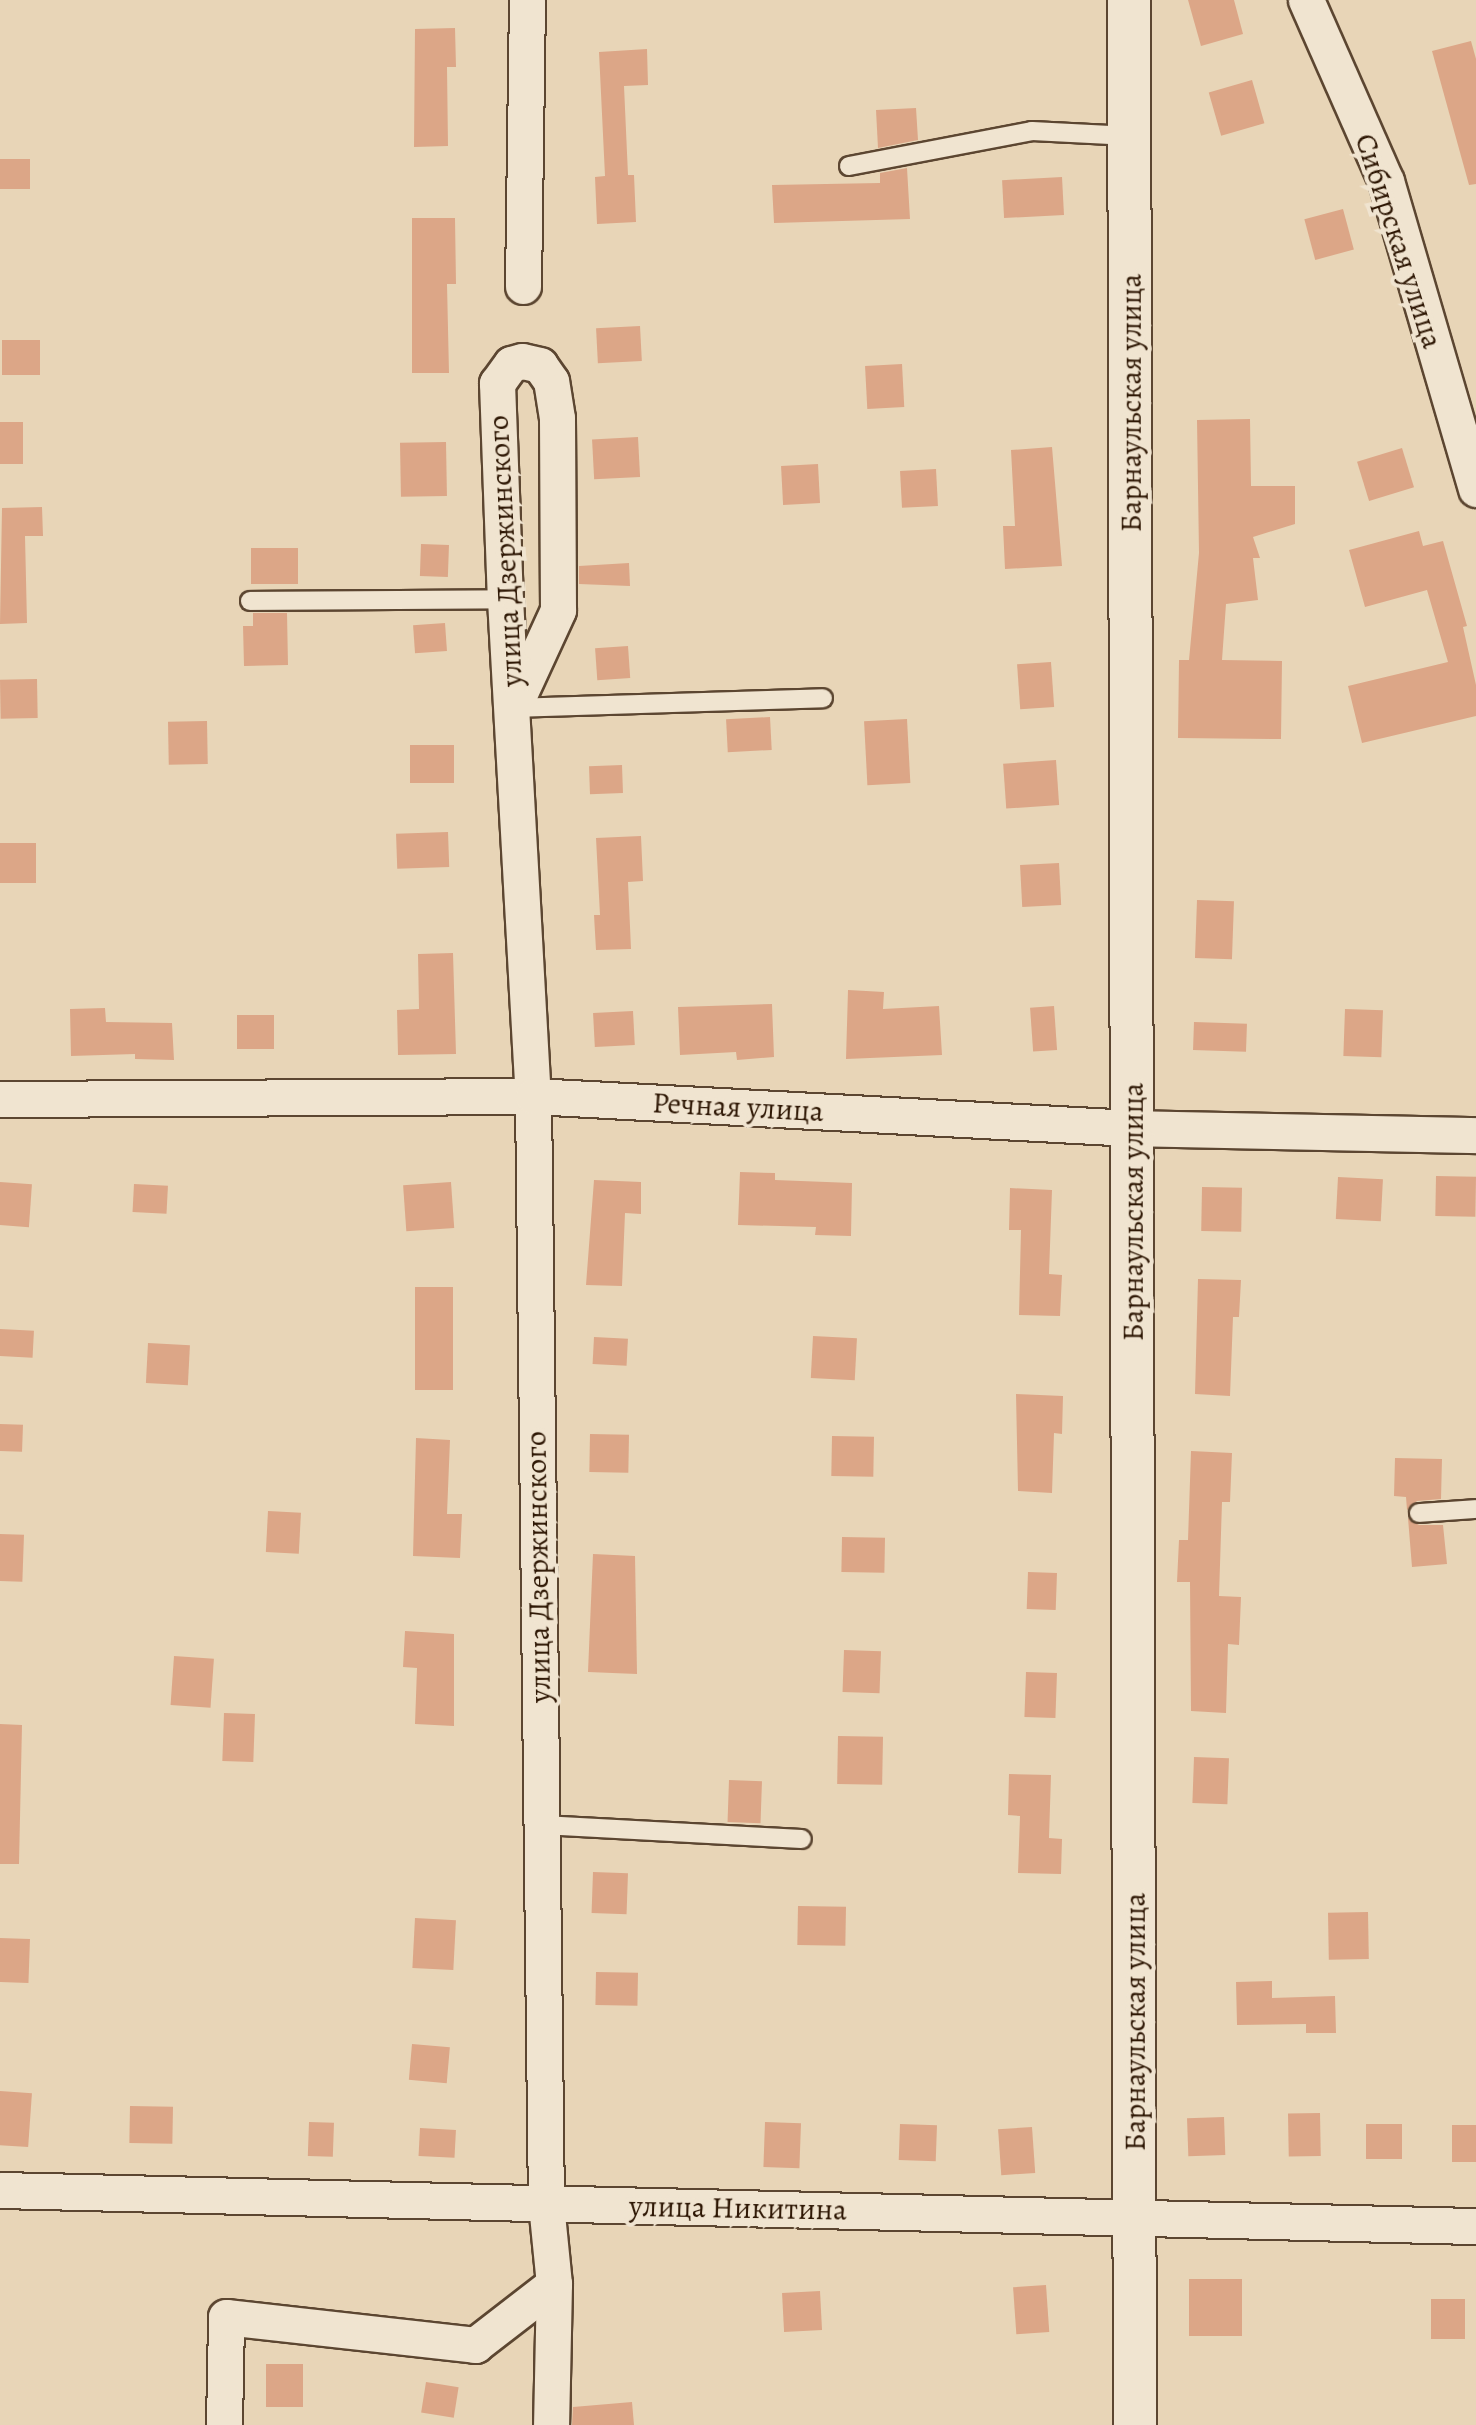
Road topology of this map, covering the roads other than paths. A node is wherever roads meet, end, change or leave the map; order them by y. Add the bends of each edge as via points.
1 (527, 0) edge
2 (1130, 0) edge
3 (1306, 0) edge
4 (1130, 136) junction
5 (849, 166) dead end
6 (523, 286) dead end
7 (1476, 489) edge
8 (505, 599) junction
9 (250, 601) dead end
10 (823, 698) dead end
11 (513, 708) junction
12 (533, 1096) junction
13 (0, 1099) edge
14 (1132, 1128) junction
15 (1476, 1135) edge
16 (1476, 1509) edge
17 (1419, 1513) dead end
18 (542, 1825) junction
19 (802, 1839) dead end
20 (0, 2190) edge
21 (546, 2204) junction
22 (1136, 2216) junction
23 (1476, 2226) edge
24 (554, 2284) junction
25 (224, 2425) edge
26 (551, 2425) edge
27 (1135, 2425) edge

1 - 6 street
2 - 4 street, Барнаульская улица
3 - 7 street, Сибирская улица via 1386,182
4 - 5 lane via 1032,131
4 - 14 street, Барнаульская улица
8 - 9 lane
8 - 11 street, улица Дзержинского
8 - 11 street, улица Дзержинского via 497,383 511,364 522,361 540,365 551,381 557,418 558,610
10 - 11 lane
11 - 12 street, улица Дзержинского
12 - 13 street, Речная улица
12 - 14 street, Речная улица
12 - 18 street, улица Дзержинского
14 - 15 street, Речная улица
14 - 22 street, Барнаульская улица
16 - 17 lane
18 - 19 lane
18 - 21 street, улица Дзержинского
20 - 21 street, улица Никитина
21 - 22 street, улица Никитина
21 - 24 street, улица Дзержинского
22 - 23 street, улица Никитина
22 - 27 street, Барнаульская улица
24 - 25 street via 474,2346 226,2317
24 - 26 street, улица Дзержинского

